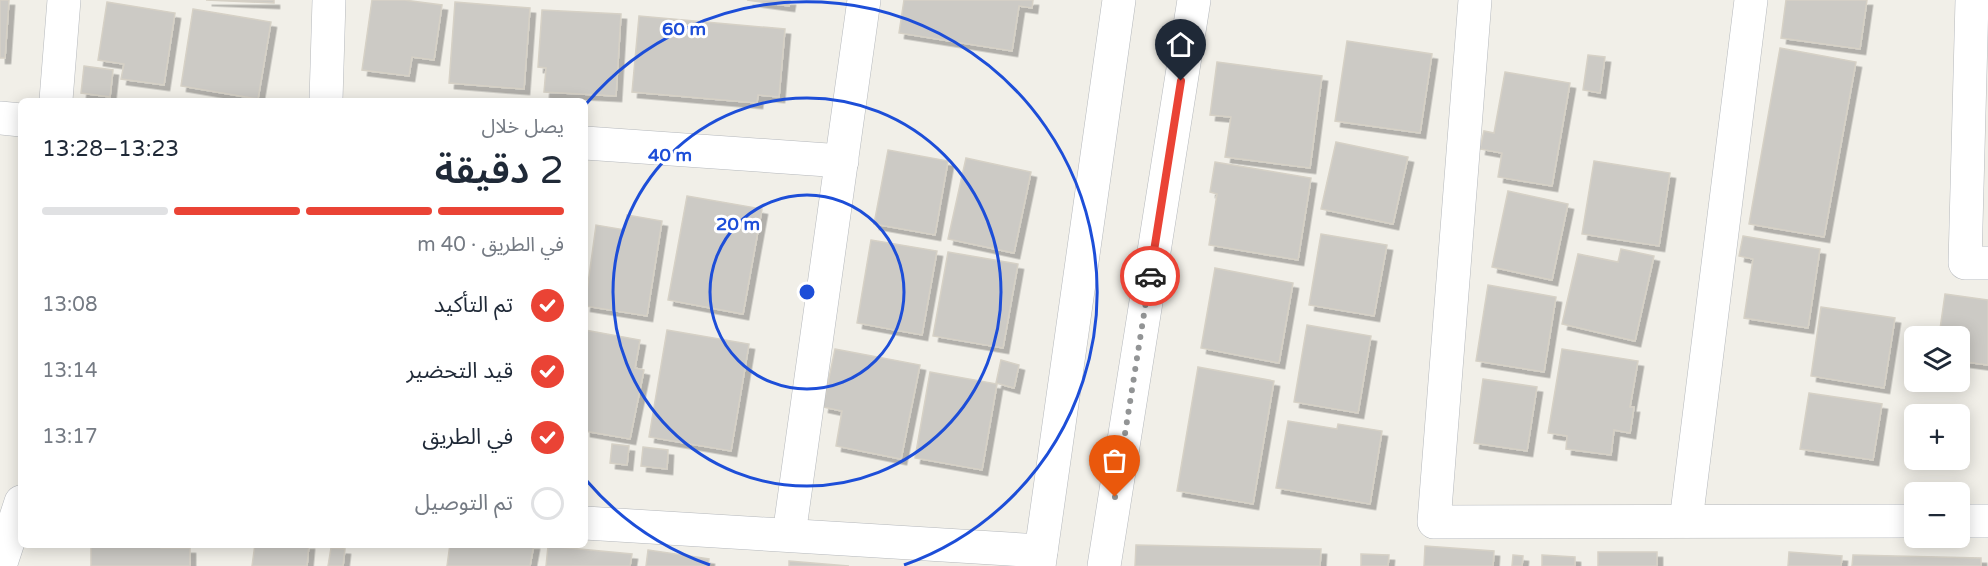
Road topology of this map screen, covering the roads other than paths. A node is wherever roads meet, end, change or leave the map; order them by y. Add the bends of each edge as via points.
1 (64, 0) edge
2 (329, 0) edge
3 (864, 0) edge
4 (1119, 0) edge
5 (1194, 0) edge
6 (1475, 0) edge
7 (1752, 0) edge
8 (1972, 0) edge
9 (56, 98) edge
10 (326, 98) edge
11 (0, 118) edge
12 (18, 120) edge
13 (588, 143) edge
14 (842, 161) junction
15 (1988, 263) edge
16 (18, 511) edge
17 (1686, 521) junction
18 (1904, 521) edge
19 (1970, 521) edge
20 (1988, 521) edge
21 (588, 523) edge
22 (789, 536) junction
23 (1040, 559) edge
24 (0, 566) edge
25 (1104, 566) edge

1 - 9 street
2 - 10 street
3 - 14 street
4 - 23 street
5 - 25 street
6 - 17 street via 1434,522
7 - 17 street
8 - 15 street via 1965,263
11 - 12 street
13 - 14 street
14 - 22 street
16 - 24 street
17 - 18 street
19 - 20 street
21 - 22 street
22 - 23 street

